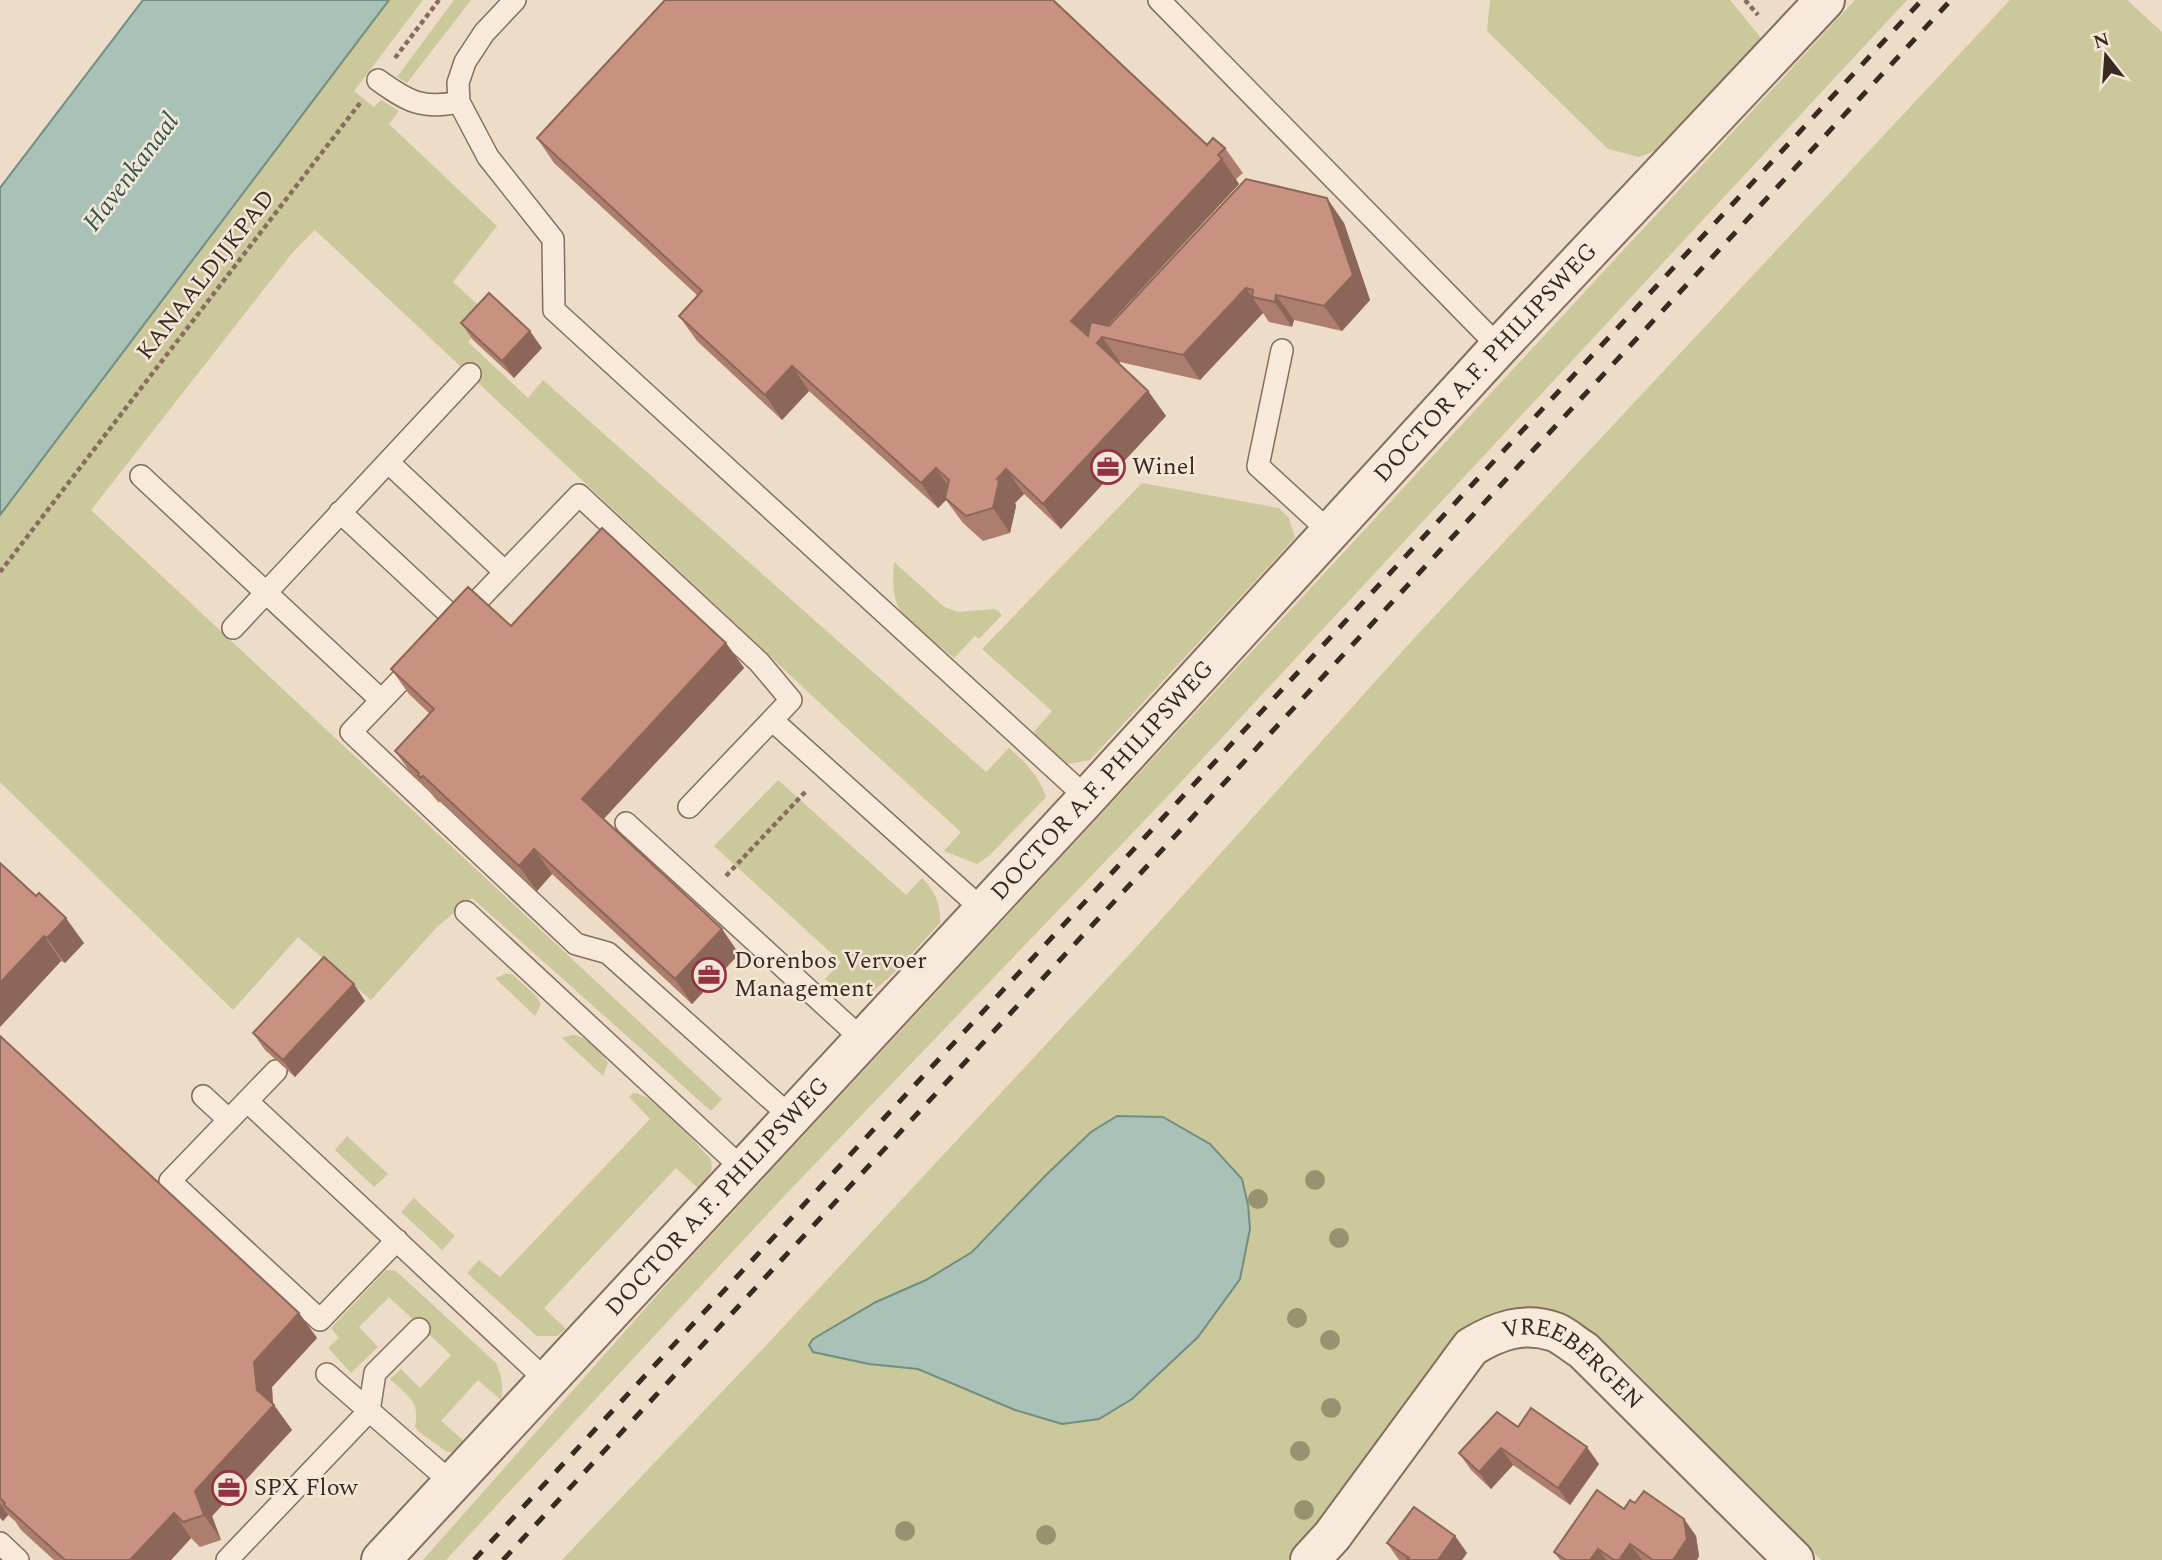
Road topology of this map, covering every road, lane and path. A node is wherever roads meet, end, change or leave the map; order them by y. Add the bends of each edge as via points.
1 (439, 0) edge
2 (514, 0) edge
3 (1159, 0) edge
4 (1825, 0) edge
5 (378, 80) junction
6 (459, 102) junction
7 (1499, 347) junction
8 (1282, 350) dead end
9 (470, 374) dead end
10 (388, 462) junction
11 (141, 476) dead end
12 (340, 512) junction
13 (1331, 533) junction
14 (0, 572) edge
15 (505, 572) junction
16 (266, 592) junction
17 (233, 628) dead end
18 (429, 651) edge
19 (381, 700) junction
20 (772, 720) junction
21 (827, 769) junction
22 (1087, 798) junction
23 (689, 807) dead end
24 (626, 823) dead end
25 (706, 897) junction
26 (983, 910) junction
27 (466, 912) dead end
28 (863, 1040) junction
29 (276, 1070) edge
30 (203, 1096) dead end
31 (247, 1101) junction
32 (791, 1117) junction
33 (229, 1120) junction
34 (743, 1169) junction
35 (397, 1240) junction
36 (419, 1329) dead end
37 (327, 1374) dead end
38 (547, 1381) junction
39 (369, 1411) junction
40 (452, 1483) junction
41 (0, 1543) edge
42 (18, 1560) edge
43 (227, 1560) edge
44 (381, 1560) edge
45 (1310, 1560) edge
46 (1794, 1560) edge

1 - 5 path, KANAALDIJKPAD
2 - 6 lane via 465,62 458,83
3 - 7 lane
4 - 7 street, DOCTOR A.F. PHILIPSWEG
5 - 6 lane via 415,103 438,107
5 - 14 path, KANAALDIJKPAD
6 - 22 lane via 488,157 553,239 554,310
7 - 13 street, DOCTOR A.F. PHILIPSWEG
8 - 13 lane via 1258,466
9 - 10 lane
10 - 12 lane
10 - 15 lane
11 - 16 lane
12 - 15 lane via 453,626
12 - 16 lane
13 - 22 street, DOCTOR A.F. PHILIPSWEG
15 - 20 lane via 579,495 759,662 791,700
16 - 17 lane
16 - 19 lane
18 - 19 lane
19 - 32 lane via 351,732 576,944 608,953
20 - 21 lane
20 - 23 lane
21 - 25 path
21 - 26 lane
22 - 26 street, DOCTOR A.F. PHILIPSWEG
24 - 25 lane
25 - 28 lane
26 - 28 street, DOCTOR A.F. PHILIPSWEG
27 - 34 lane
28 - 32 street, DOCTOR A.F. PHILIPSWEG
29 - 31 lane
30 - 33 lane
31 - 33 lane
31 - 35 lane
32 - 34 street, DOCTOR A.F. PHILIPSWEG
33 - 35 lane via 170,1181 320,1320
34 - 38 street, DOCTOR A.F. PHILIPSWEG
35 - 38 lane
36 - 39 lane via 375,1373
37 - 39 lane
38 - 40 street, DOCTOR A.F. PHILIPSWEG
39 - 40 lane
39 - 43 lane
40 - 44 street, DOCTOR A.F. PHILIPSWEG
41 - 42 lane
45 - 46 street, VREEBERGEN via 1339,1528 1471,1346 1496,1332 1524,1326 1555,1333 1583,1350

